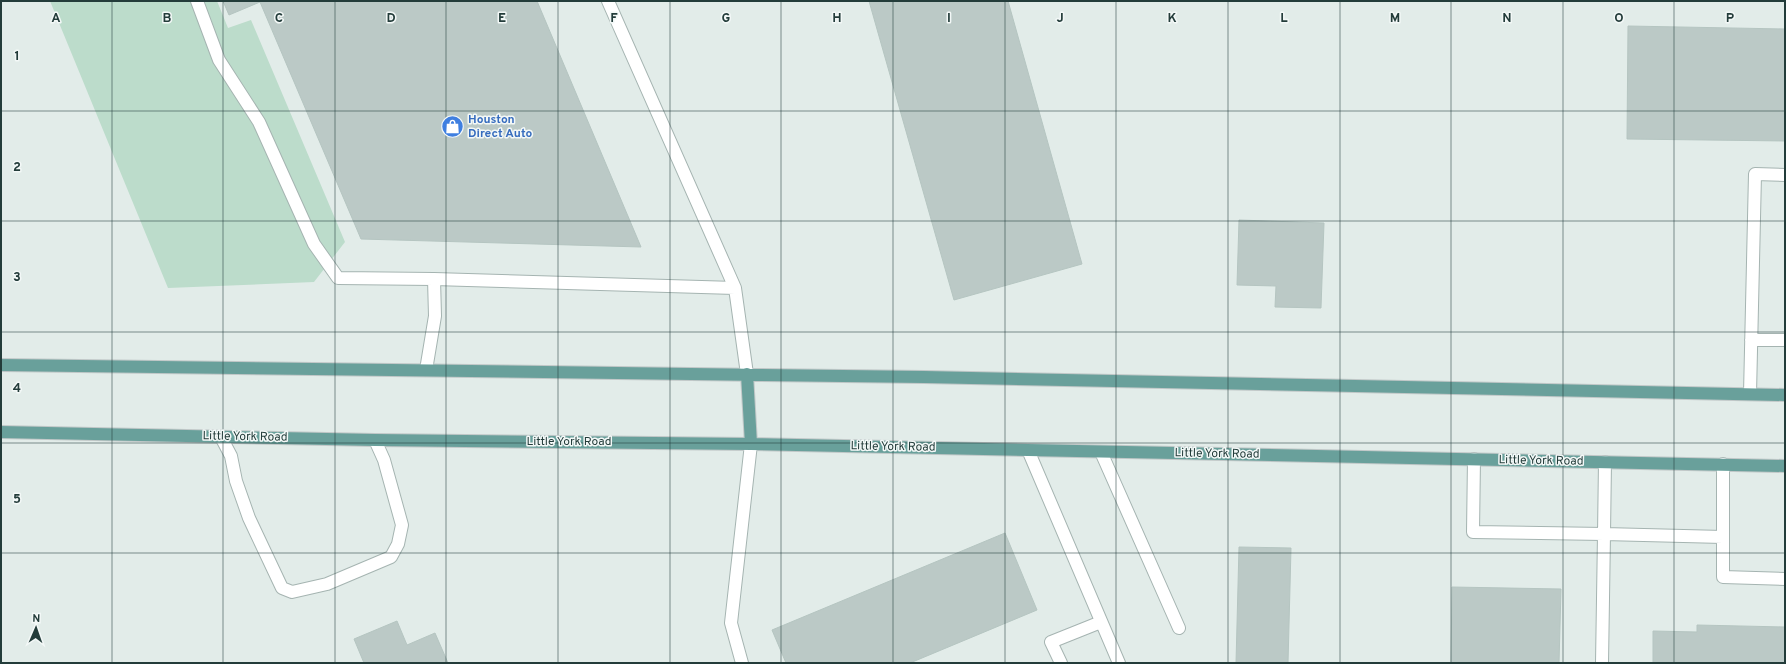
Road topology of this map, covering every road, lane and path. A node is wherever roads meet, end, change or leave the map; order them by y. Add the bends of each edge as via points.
1 (197, 1) edge
2 (608, 1) edge
3 (1785, 174) edge
4 (434, 279) junction
5 (735, 288) junction
6 (1751, 340) junction
7 (1785, 340) edge
8 (1, 365) edge
9 (426, 370) junction
10 (747, 374) junction
11 (1750, 394) junction
12 (1785, 395) edge
13 (1, 432) edge
14 (222, 437) junction
15 (375, 440) junction
16 (751, 444) junction
17 (1028, 450) junction
18 (1101, 452) junction
19 (1474, 459) junction
20 (1605, 462) junction
21 (1723, 464) junction
22 (1785, 466) edge
23 (1604, 534) junction
24 (1723, 537) junction
25 (1785, 579) edge
26 (1101, 622) junction
27 (1180, 628) dead end
28 (742, 663) edge
29 (1061, 663) edge
30 (1119, 663) edge
31 (1602, 663) edge

1 - 4 lane via 219,60 259,122 314,244 338,278
2 - 5 lane
3 - 6 lane via 1755,174
4 - 5 lane
4 - 9 lane via 435,316
5 - 10 lane
6 - 7 lane
6 - 11 lane
8 - 9 main road
9 - 10 main road
10 - 11 main road
10 - 16 main road
11 - 12 main road
13 - 14 main road, Little York Road
14 - 15 main road, Little York Road
14 - 15 lane via 231,456 236,481 249,518 282,588 292,592 327,584 391,557 398,544 402,525 384,460
15 - 16 main road, Little York Road
16 - 17 main road, Little York Road
16 - 28 lane via 731,623
17 - 18 main road, Little York Road
17 - 26 lane
18 - 19 main road, Little York Road
18 - 27 lane
19 - 20 main road, Little York Road
19 - 23 lane via 1473,532
20 - 21 main road, Little York Road
20 - 23 lane
21 - 22 main road, Little York Road
21 - 24 lane
23 - 24 lane
23 - 31 lane
24 - 25 lane via 1723,577
26 - 29 lane via 1051,642
26 - 30 lane

